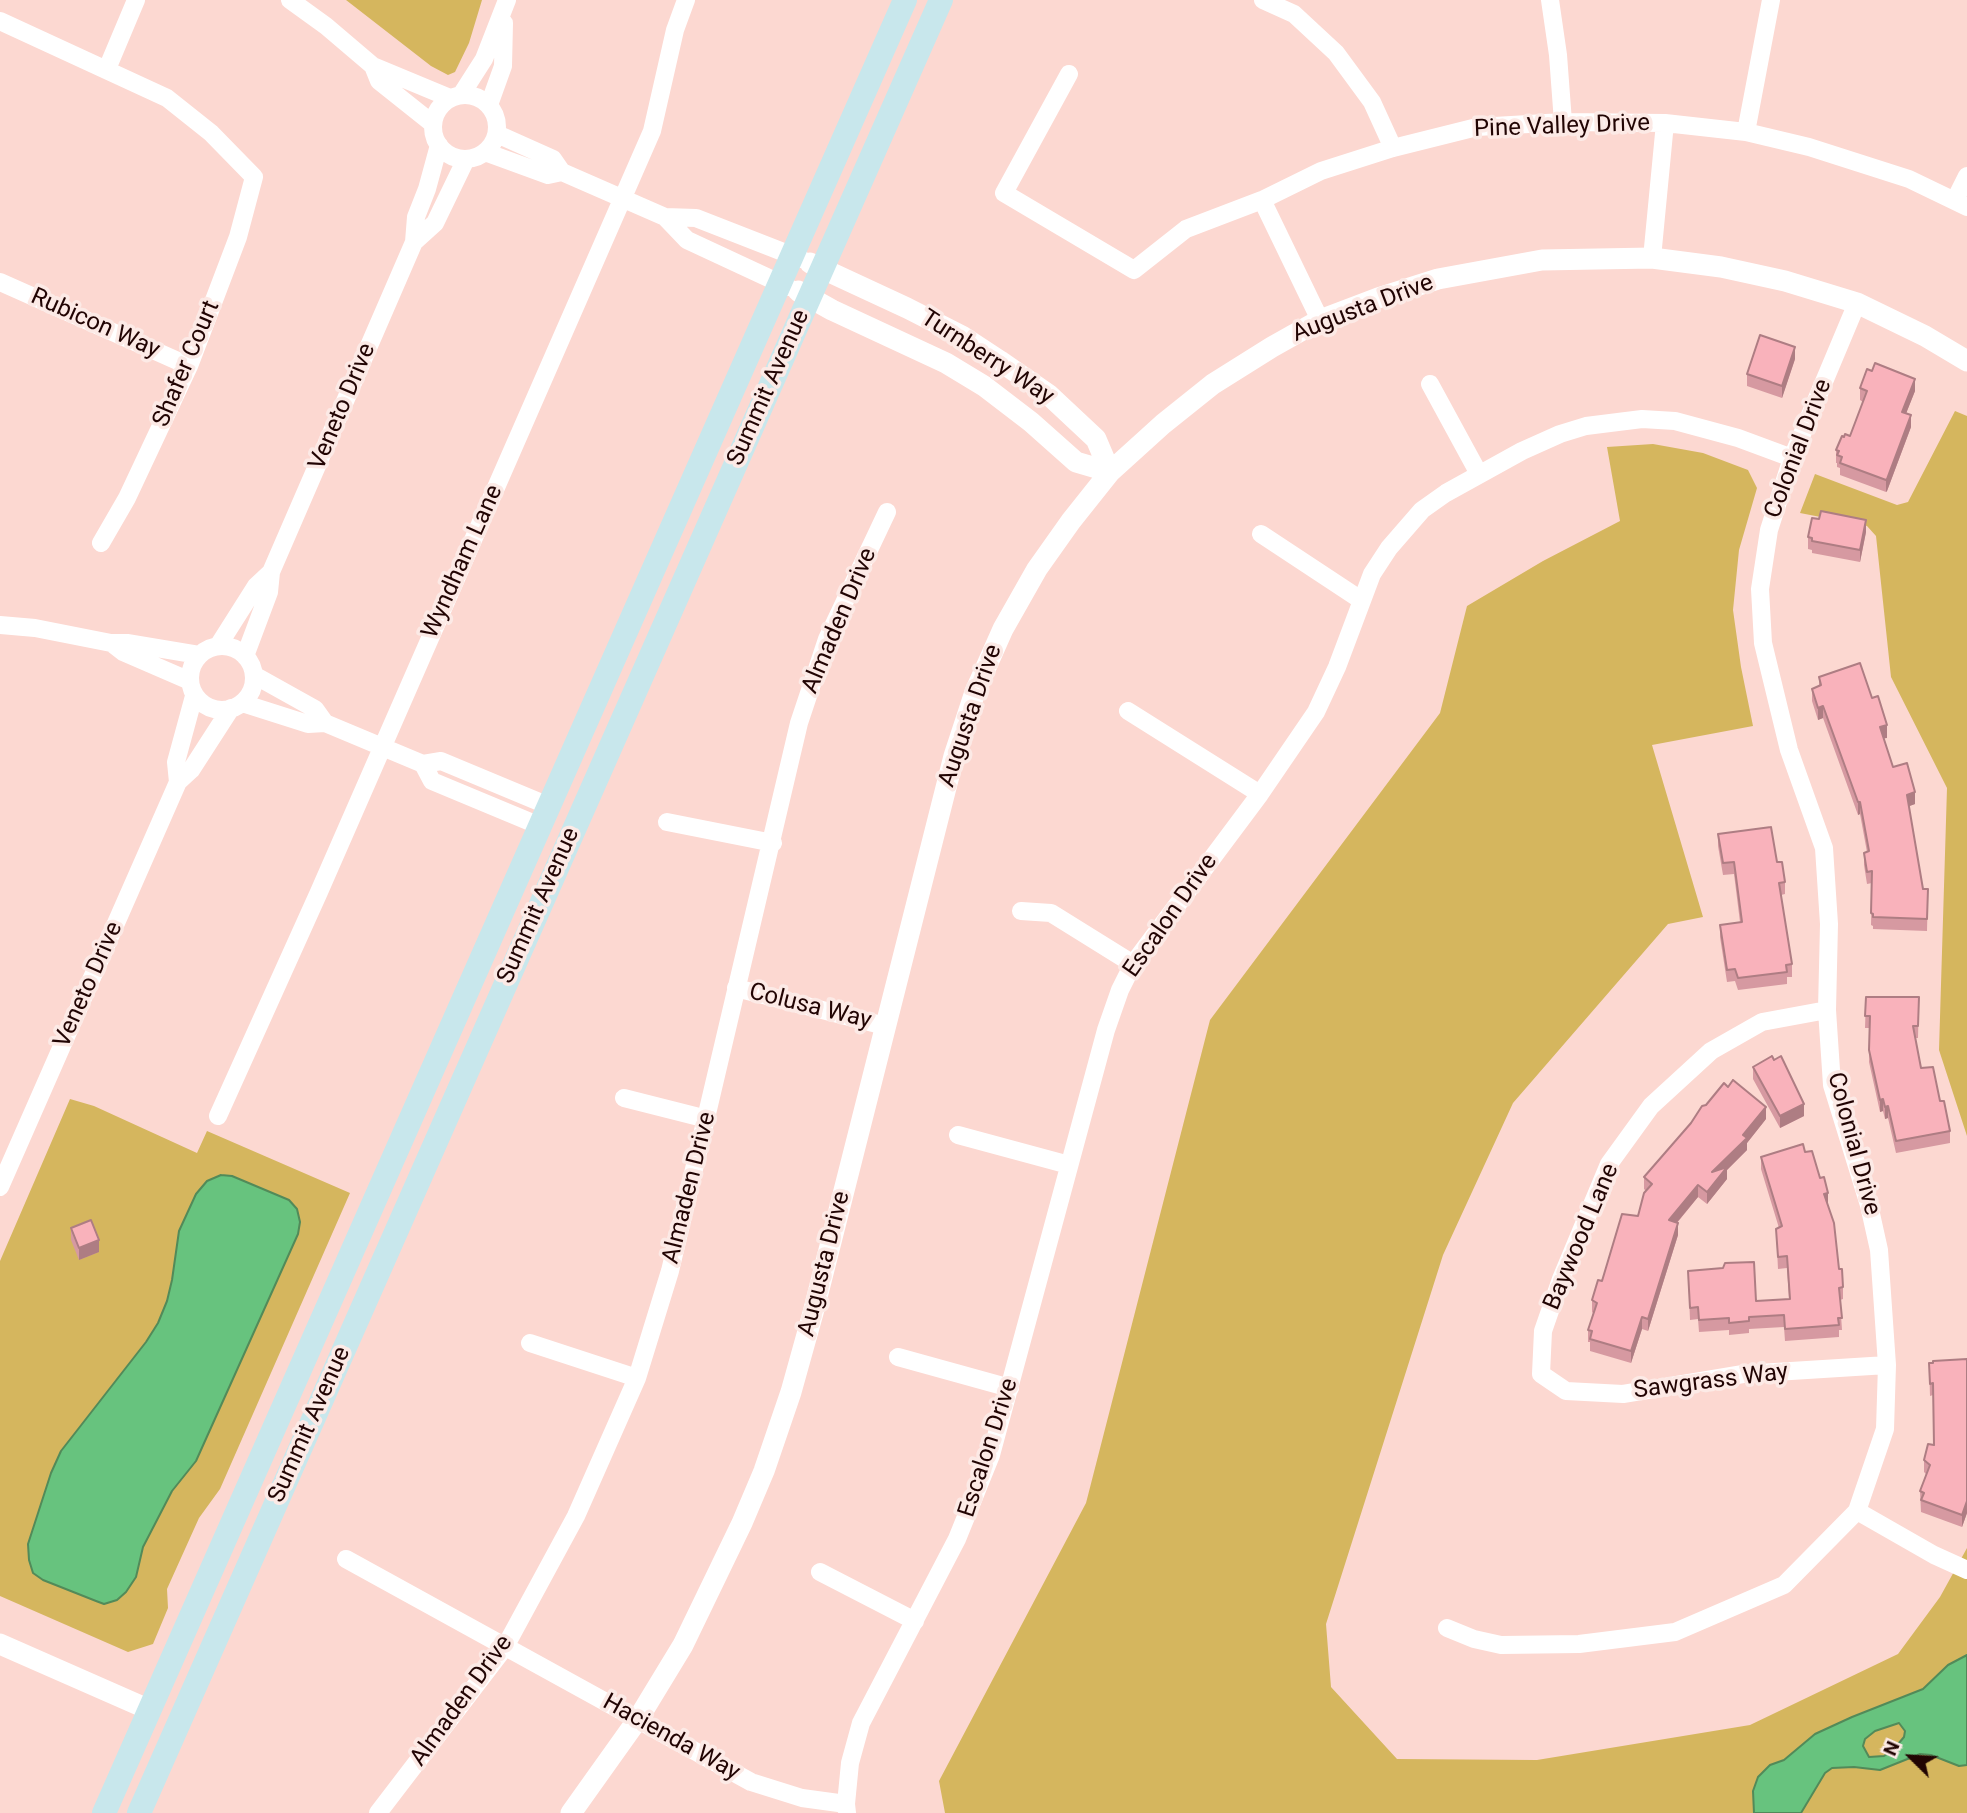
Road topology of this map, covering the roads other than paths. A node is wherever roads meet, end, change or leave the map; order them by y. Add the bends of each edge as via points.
1 (136, 0) edge
2 (290, 0) edge
3 (686, 0) edge
4 (905, 0) edge
5 (941, 0) edge
6 (1263, 0) edge
7 (1550, 0) edge
8 (1771, 0) edge
9 (506, 6) edge
10 (0, 21) edge
11 (373, 66) junction
12 (107, 69) junction
13 (1069, 74) dead end
14 (456, 97) junction
15 (489, 105) junction
16 (1563, 122) junction
17 (1665, 123) junction
18 (433, 124) junction
19 (1746, 132) junction
20 (497, 134) junction
21 (439, 145) junction
22 (1393, 148) junction
23 (485, 152) junction
24 (466, 159) junction
25 (562, 172) junction
26 (1967, 176) edge
27 (623, 197) junction
28 (1262, 200) junction
29 (1961, 204) edge
30 (665, 217) junction
31 (414, 242) junction
32 (1652, 258) junction
33 (808, 263) junction
34 (0, 282) edge
35 (796, 290) junction
36 (1857, 303) junction
37 (1320, 320) junction
38 (1967, 361) edge
39 (189, 366) junction
40 (1430, 384) dead end
41 (1792, 458) junction
42 (1110, 472) junction
43 (1479, 474) junction
44 (887, 512) dead end
45 (1261, 534) dead end
46 (101, 543) dead end
47 (271, 572) junction
48 (1362, 600) junction
49 (0, 625) edge
50 (111, 643) junction
51 (218, 646) junction
52 (199, 655) junction
53 (246, 656) junction
54 (254, 675) junction
55 (192, 688) junction
56 (237, 706) junction
57 (1128, 711) dead end
58 (325, 723) junction
59 (383, 747) junction
60 (178, 782) junction
61 (1260, 794) junction
62 (544, 816) junction
63 (667, 822) dead end
64 (773, 843) junction
65 (1021, 911) dead end
66 (1133, 964) junction
67 (736, 988) junction
68 (1827, 1010) junction
69 (885, 1026) junction
70 (624, 1098) dead end
71 (218, 1116) dead end
72 (707, 1119) junction
73 (958, 1135) dead end
74 (1069, 1165) junction
75 (0, 1187) edge
76 (530, 1343) dead end
77 (898, 1357) dead end
78 (1886, 1365) junction
79 (1541, 1374) joint
80 (637, 1378) junction
81 (1010, 1388) junction
82 (1857, 1511) junction
83 (346, 1559) dead end
84 (1967, 1570) edge
85 (820, 1572) dead end
86 (915, 1621) junction
87 (1447, 1628) dead end
88 (0, 1644) edge
89 (505, 1647) junction
90 (150, 1710) junction
91 (638, 1719) junction
92 (178, 1722) junction
93 (847, 1809) edge
94 (104, 1813) edge
95 (139, 1813) edge
96 (378, 1813) edge
97 (570, 1813) edge

1 - 12 street
2 - 11 street
3 - 27 street, Wyndham Lane via 652,131
4 - 33 main road, Summit Avenue
5 - 33 main road, Summit Avenue
6 - 22 street via 1294,13 1336,52 1372,102
7 - 16 street
8 - 19 street
9 - 14 street via 484,60
9 - 15 street via 503,66
10 - 12 street
11 - 14 street
11 - 18 street via 379,81
12 - 39 street, Shafer Court via 167,97 254,177 239,237
13 - 28 street, Pine Valley Drive via 1004,192 1134,270 1186,229
14 - 15 street via 473,95
14 - 18 street via 438,109
15 - 20 street via 497,119
16 - 17 street, Pine Valley Drive
16 - 22 street, Pine Valley Drive via 1478,127
17 - 19 street, Pine Valley Drive
17 - 32 street
18 - 21 street
19 - 29 street, Pine Valley Drive via 1863,163
20 - 23 street
20 - 25 street via 553,159
21 - 24 street via 450,155
21 - 31 street, Veneto Drive via 416,217
22 - 28 street, Pine Valley Drive via 1321,171
23 - 24 street
23 - 25 street via 548,175
24 - 31 street, Veneto Drive via 435,223
25 - 27 street
26 - 29 street
27 - 30 street
27 - 59 street, Wyndham Lane
28 - 37 street
30 - 33 street via 696,218
30 - 35 street via 687,240
31 - 47 street, Veneto Drive
32 - 36 street, Augusta Drive via 1785,281
32 - 37 street, Augusta Drive via 1542,260 1438,279
33 - 35 main road, Summit Avenue
33 - 42 street, Turnberry Way via 907,307 1000,361 1097,439
34 - 39 street, Rubicon Way
35 - 42 street, Turnberry Way via 946,363 984,386 1076,462
35 - 62 main road, Summit Avenue
35 - 92 main road, Summit Avenue
36 - 38 street, Augusta Drive
36 - 41 street, Colonial Drive
37 - 42 street, Augusta Drive via 1213,384
39 - 46 street, Shafer Court
40 - 43 street
41 - 43 street, Escalon Drive via 1698,426 1642,419 1560,434
41 - 68 street, Colonial Drive via 1769,530 1760,589 1762,643 1789,750 1824,848 1829,924
42 - 69 street, Augusta Drive via 1037,569 975,692 954,756
43 - 48 street, Escalon Drive via 1422,510 1404,529 1372,574
44 - 64 street, Almaden Drive via 827,639 799,723
45 - 48 street
47 - 51 street, Veneto Drive via 256,586
47 - 53 street, Veneto Drive via 269,592
48 - 61 street, Escalon Drive via 1326,693
49 - 50 street
50 - 52 street
50 - 55 street
51 - 52 street
51 - 53 street
52 - 55 street via 192,664
53 - 54 street
54 - 56 street via 249,695
54 - 58 street via 315,709
55 - 56 street via 212,709
55 - 60 street, Veneto Drive via 176,762
56 - 58 street via 309,724
56 - 60 street, Veneto Drive
57 - 61 street
58 - 59 street
59 - 62 street via 423,764 441,761
59 - 71 street, Wyndham Lane
60 - 75 street, Veneto Drive
61 - 66 street, Escalon Drive
62 - 90 main road, Summit Avenue
63 - 64 street
64 - 67 street, Almaden Drive
65 - 66 street via 1051,912
66 - 74 street, Escalon Drive via 1106,1030
67 - 69 street, Colusa Way
67 - 72 street, Almaden Drive
68 - 78 street, Colonial Drive via 1832,1085 1875,1227
68 - 79 street, Baywood Lane via 1762,1022 1711,1051 1651,1106 1609,1164 1598,1189 1543,1331
69 - 91 street, Augusta Drive via 813,1313 764,1471 709,1593
70 - 72 street
72 - 80 street, Almaden Drive via 670,1271
73 - 74 street
74 - 81 street, Escalon Drive
76 - 80 street
77 - 81 street
78 - 79 street, Sawgrass Way via 1743,1374 1623,1394 1566,1391
78 - 82 street, Colonial Drive via 1885,1429
80 - 89 street, Almaden Drive via 576,1516
81 - 86 street, Escalon Drive via 978,1493
82 - 84 street
82 - 87 street, Colonial Drive via 1784,1585 1675,1632 1579,1644 1501,1645
83 - 89 street, Hacienda Way
85 - 86 street
86 - 93 street, Escalon Drive via 861,1723 850,1763
88 - 90 street
89 - 91 street, Hacienda Way
89 - 96 street, Almaden Drive
90 - 92 street
90 - 94 main road, Summit Avenue
91 - 93 street, Hacienda Way via 751,1782
91 - 97 street, Augusta Drive
92 - 95 main road, Summit Avenue

